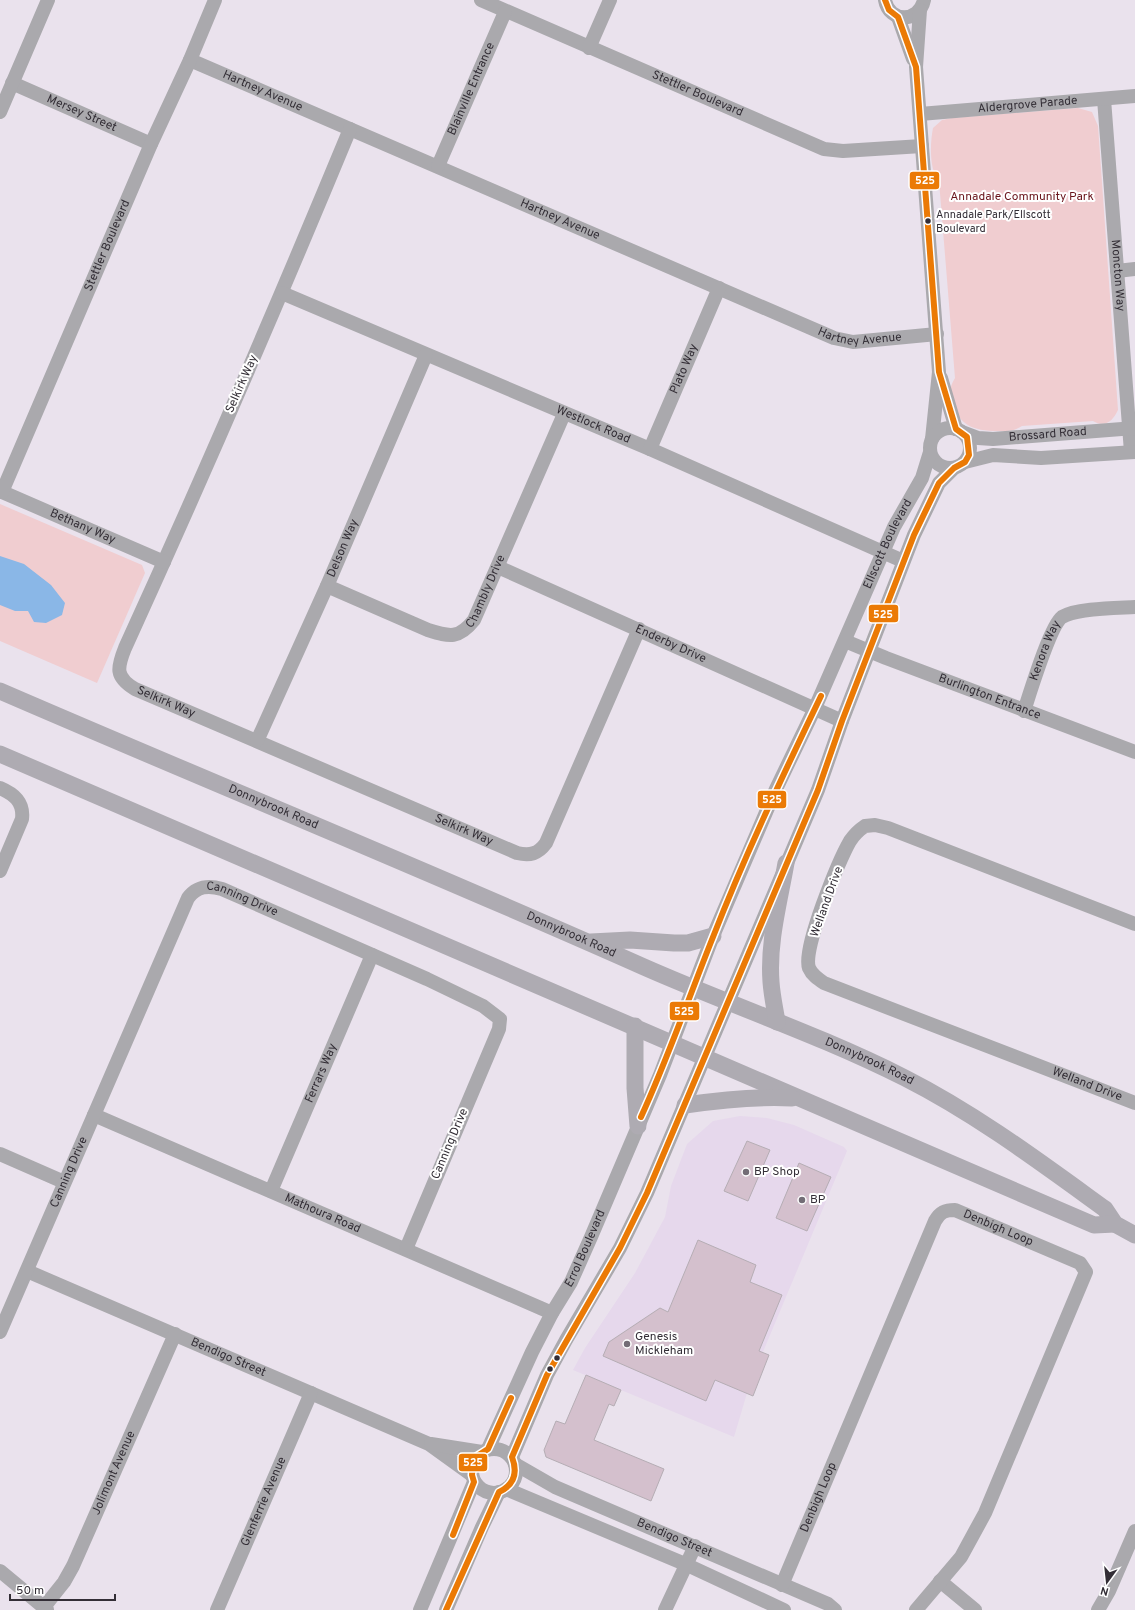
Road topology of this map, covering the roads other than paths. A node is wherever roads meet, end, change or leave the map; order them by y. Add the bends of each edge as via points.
1 (48, 0) edge
2 (215, 0) edge
3 (481, 0) edge
4 (610, 0) edge
5 (885, 0) edge
6 (922, 5) edge
7 (505, 12) junction
8 (898, 17) junction
9 (589, 48) junction
10 (190, 60) junction
11 (916, 67) junction
12 (12, 84) junction
13 (1135, 96) edge
14 (1104, 99) junction
15 (0, 112) edge
16 (920, 114) junction
17 (350, 130) junction
18 (151, 144) junction
19 (922, 146) junction
20 (438, 166) junction
21 (1135, 269) edge
22 (1117, 271) junction
23 (719, 288) junction
24 (282, 293) junction
25 (937, 334) junction
26 (426, 355) junction
27 (940, 372) junction
28 (564, 414) junction
29 (1132, 428) edge
30 (959, 430) junction
31 (931, 445) junction
32 (650, 449) junction
33 (1133, 452) edge
34 (960, 465) junction
35 (1, 492) edge
36 (883, 551) junction
37 (903, 561) junction
38 (164, 562) junction
39 (498, 567) junction
40 (327, 586) junction
41 (1135, 607) edge
42 (639, 629) junction
43 (845, 641) junction
44 (869, 651) junction
45 (0, 691) edge
46 (815, 708) junction
47 (1024, 711) junction
48 (842, 721) junction
49 (257, 741) junction
50 (1135, 752) edge
51 (0, 754) edge
52 (0, 788) edge
53 (786, 863) junction
54 (0, 871) edge
55 (1135, 924) edge
56 (713, 936) junction
57 (589, 943) junction
58 (372, 955) junction
59 (692, 987) junction
60 (728, 1001) junction
61 (778, 1022) junction
62 (635, 1026) junction
63 (672, 1042) junction
64 (705, 1057) junction
65 (802, 1099) junction
66 (1135, 1103) edge
67 (685, 1104) junction
68 (94, 1115) junction
69 (638, 1126) junction
70 (0, 1154) edge
71 (64, 1182) junction
72 (270, 1191) junction
73 (1115, 1224) junction
74 (1135, 1235) edge
75 (406, 1249) junction
76 (27, 1271) junction
77 (552, 1313) junction
78 (0, 1332) edge
79 (175, 1334) junction
80 (311, 1393) junction
81 (429, 1444) junction
82 (485, 1450) junction
83 (513, 1461) junction
84 (473, 1479) junction
85 (503, 1491) junction
86 (1135, 1531) edge
87 (695, 1546) junction
88 (685, 1564) junction
89 (0, 1572) edge
90 (940, 1581) junction
91 (782, 1585) junction
92 (45, 1609) edge
93 (217, 1610) edge
94 (420, 1610) edge
95 (446, 1610) edge
96 (665, 1610) edge
97 (784, 1610) edge
98 (835, 1610) edge
99 (916, 1610) edge
100 (975, 1610) edge
101 (1098, 1610) edge

1 - 12 street
2 - 10 street, Stettler Boulevard
3 - 7 street, Stettler Boulevard
4 - 9 street
5 - 8 street, Ellscott Boulevard via 889,10
6 - 8 street via 910,17
6 - 11 street, Ellscott Boulevard
7 - 9 street, Stettler Boulevard
7 - 20 street, Blainville Entrance
8 - 11 street, Ellscott Boulevard
9 - 19 street, Stettler Boulevard via 824,149 843,151
10 - 17 street, Hartney Avenue
10 - 18 street, Stettler Boulevard
11 - 16 street, Ellscott Boulevard
12 - 15 street
12 - 18 street, Mersey Street
13 - 14 street, Aldergrove Parade
14 - 16 street, Aldergrove Parade
14 - 22 street, Moncton Way
16 - 19 street, Ellscott Boulevard
17 - 20 street, Hartney Avenue
17 - 24 street, Selkirk Way
18 - 35 street, Stettler Boulevard
19 - 25 street, Ellscott Boulevard
20 - 23 street, Hartney Avenue
21 - 22 street
22 - 29 street, Moncton Way
23 - 25 street, Hartney Avenue via 843,341
23 - 32 street, Plato Way
24 - 26 street, Westlock Road
24 - 38 street, Selkirk Way
25 - 27 street, Ellscott Boulevard
26 - 28 street, Westlock Road
26 - 40 street, Delson Way
27 - 30 street, Ellscott Boulevard
27 - 31 street, Ellscott Boulevard
28 - 32 street, Westlock Road
28 - 39 street, Chambly Drive
29 - 30 street, Brossard Road via 993,439 978,438
29 - 33 street, Moncton Way
30 - 31 street via 942,429
30 - 34 street via 969,443 969,455
31 - 34 street via 936,463 948,468
31 - 36 street, Ellscott Boulevard via 922,478
32 - 36 street, Westlock Road
33 - 34 street, Brossard Road via 1041,458 993,455
34 - 37 street, Ellscott Boulevard via 939,483
35 - 38 street, Bethany Way
36 - 37 street, Westlock Road
36 - 43 street, Ellscott Boulevard
37 - 44 street, Ellscott Boulevard
38 - 49 street, Selkirk Way via 122,654 120,676 126,684 135,689
39 - 40 street, Chambly Drive via 474,620 467,630 457,635 446,636 428,630
39 - 42 street, Enderby Drive
40 - 49 street, Delson Way
41 - 47 street, Kenora Way via 1086,610 1062,617 1048,642
42 - 46 street, Enderby Drive
42 - 49 street, Selkirk Way via 546,843 541,849 527,856
43 - 44 street, Burlington Entrance
43 - 46 street, Ellscott Boulevard
44 - 47 street, Burlington Entrance
44 - 48 street, Ellscott Boulevard
45 - 57 main road, Donnybrook Road
46 - 48 street, Enderby Drive
46 - 56 street, Ellscott Boulevard via 776,789
47 - 50 street, Burlington Entrance
48 - 53 street, Ellscott Boulevard via 818,790
51 - 62 main road
52 - 54 street via 11,792 22,804 23,813
53 - 60 street, Ellscott Boulevard
53 - 61 main road via 771,959 771,983
55 - 66 street, Welland Drive via 888,828 865,826 850,841 826,897 816,927 809,967 813,975 824,983
56 - 57 main road via 688,943 630,940
56 - 59 street, Ellscott Boulevard
57 - 59 main road, Donnybrook Road
58 - 68 street, Canning Drive via 222,889 201,887 188,898
58 - 72 street, Ferrars Way
58 - 75 street, Canning Drive via 483,1006 500,1019 499,1030
59 - 60 main road, Donnybrook Road
59 - 63 street, Ellscott Boulevard
60 - 61 main road, Donnybrook Road
60 - 64 street, Ellscott Boulevard
61 - 73 main road, Donnybrook Road via 892,1072 954,1105 1105,1209
62 - 63 main road
62 - 69 main road
63 - 64 main road
63 - 69 street, Errol Boulevard
64 - 65 main road
64 - 67 street
65 - 67 main road via 777,1097
65 - 73 main road via 1094,1225
67 - 83 street via 624,1242 547,1375
68 - 71 street, Canning Drive
68 - 72 street, Mathoura Road
69 - 77 street, Errol Boulevard via 574,1275
70 - 71 street
71 - 76 street, Canning Drive
72 - 75 street, Mathoura Road
73 - 74 main road, Donnybrook Road
75 - 77 street, Mathoura Road
76 - 78 street, Canning Drive
76 - 79 street, Bendigo Street
77 - 82 street, Errol Boulevard
79 - 80 street, Bendigo Street
79 - 92 street, Jolimont Avenue via 73,1566
80 - 81 street, Bendigo Street
80 - 93 street, Glenferrie Avenue
81 - 82 street, Bendigo Street
81 - 84 street, Bendigo Street
82 - 83 street via 501,1449
82 - 84 street, Errol Boulevard via 473,1462
83 - 85 street via 515,1478
83 - 87 street, Bendigo Street via 554,1488
84 - 85 street via 485,1491
84 - 94 street, Errol Boulevard
85 - 88 street, Bendigo Street
85 - 95 street via 482,1527
86 - 101 street
87 - 88 street
87 - 91 street, Bendigo Street
88 - 96 street
88 - 97 street, Bendigo Street
89 - 92 street
90 - 91 street, Denbigh Loop via 961,1557 985,1513 1086,1272 1080,1263 955,1210 946,1210 935,1221
90 - 99 street
90 - 100 street
91 - 98 street, Bendigo Street via 828,1604

